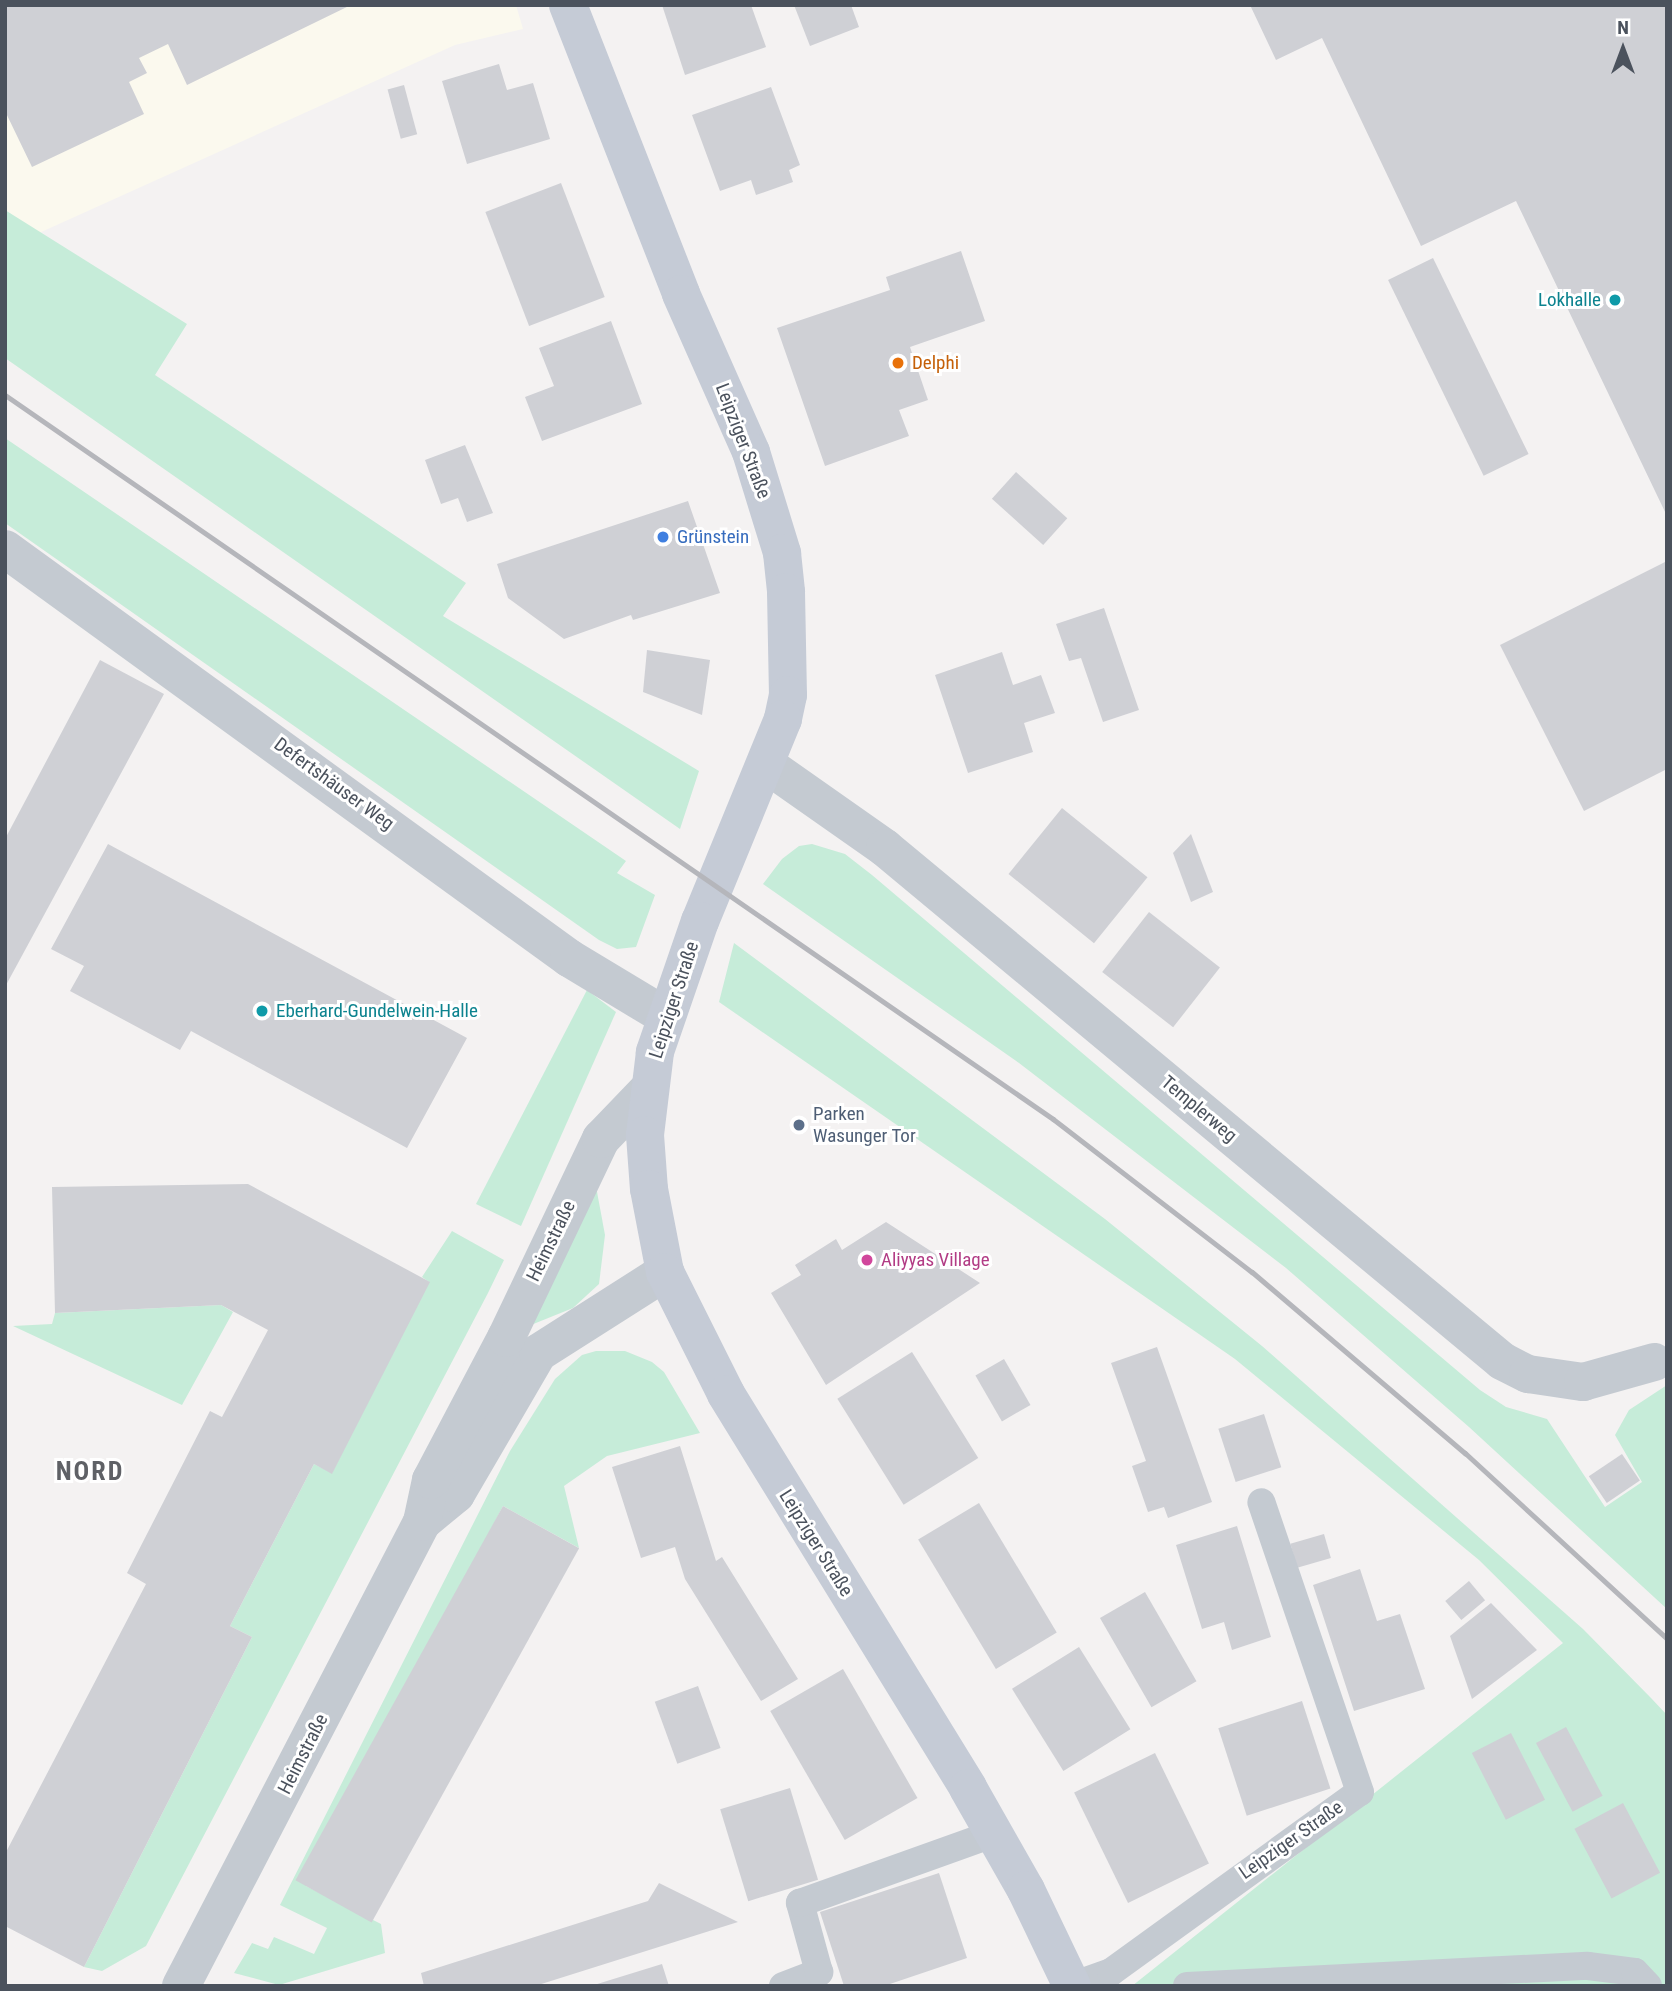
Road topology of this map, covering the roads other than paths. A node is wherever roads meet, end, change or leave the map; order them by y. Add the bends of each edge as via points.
1 (568, 5) edge
2 (5, 549) edge
3 (767, 765) junction
4 (665, 1016) junction
5 (649, 1088) junction
6 (665, 1272) junction
7 (1654, 1362) dead end
8 (1261, 1502) dead end
9 (422, 1522) junction
10 (993, 1833) junction
11 (181, 1986) edge
12 (783, 1986) edge
13 (1072, 1986) edge
14 (1187, 1986) edge
15 (1648, 1986) edge

1 - 3 main road, Leipziger Straße via 681,294 751,452 782,552 789,635 788,695
2 - 4 street, Defertshäuser Weg via 569,958
3 - 4 main road, Leipziger Straße via 699,921
3 - 7 street, Templerweg via 876,841 1502,1361 1528,1374 1583,1382
4 - 5 main road, Leipziger Straße
5 - 6 main road, Leipziger Straße via 645,1135 649,1189
5 - 9 street, Heimstraße via 600,1139 506,1338 431,1480
6 - 9 street, Heimstraße via 538,1353 456,1494
6 - 10 main road, Leipziger Straße via 726,1394
8 - 13 lane, Leipziger Straße via 1360,1792 1111,1972
9 - 11 street, Heimstraße
10 - 12 lane via 800,1903 819,1972
10 - 13 main road, Leipziger Straße
14 - 15 lane via 1588,1966 1635,1972

